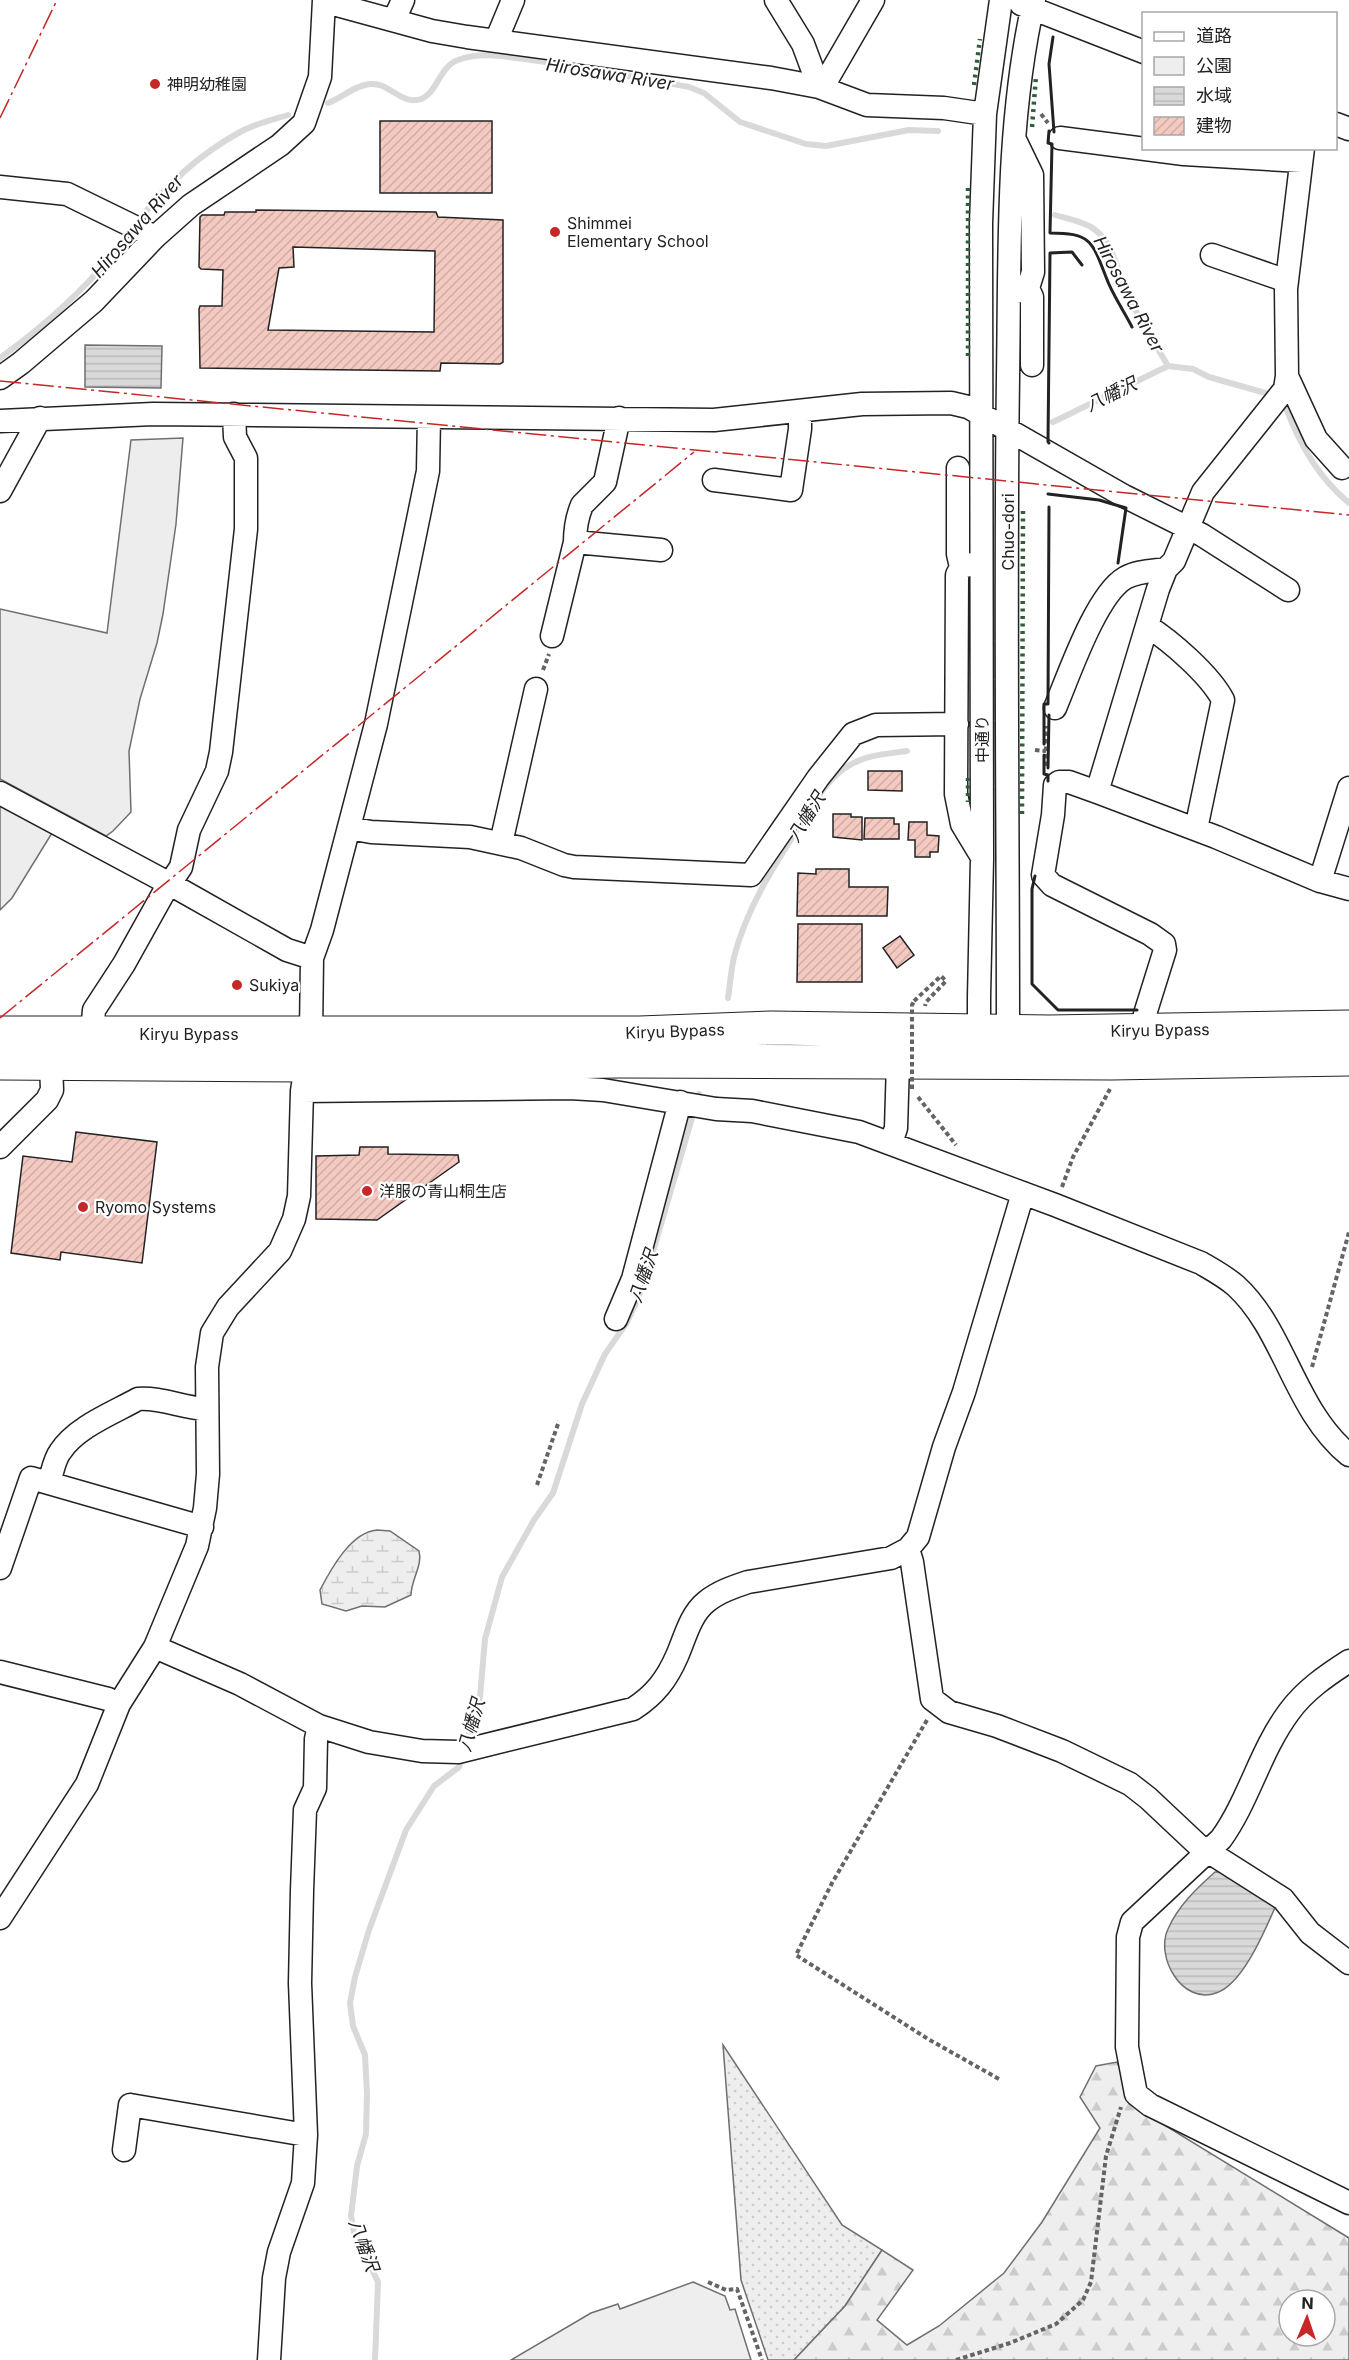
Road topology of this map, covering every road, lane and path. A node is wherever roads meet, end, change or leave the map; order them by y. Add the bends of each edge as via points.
1 (513, 0) edge
2 (776, 0) edge
3 (873, 0) edge
4 (1001, 0) edge
5 (1011, 0) edge
6 (324, 2) edge
7 (1033, 4) edge
8 (398, 10) edge
9 (496, 41) junction
10 (1142, 52) edge
11 (819, 87) junction
12 (985, 114) junction
13 (1060, 138) dead end
14 (1142, 149) edge
15 (1153, 150) edge
16 (1302, 155) edge
17 (0, 187) edge
18 (149, 233) junction
19 (1212, 255) dead end
20 (1287, 280) junction
21 (1019, 290) junction
22 (1032, 365) dead end
23 (1287, 376) junction
24 (0, 378) edge
25 (800, 412) junction
26 (980, 413) junction
27 (234, 414) junction
28 (429, 417) junction
29 (40, 418) junction
30 (619, 418) junction
31 (0, 421) edge
32 (1008, 431) junction
33 (958, 468) dead end
34 (1342, 468) dead end
35 (714, 480) dead end
36 (0, 491) edge
37 (1187, 529) junction
38 (575, 542) junction
39 (661, 550) dead end
40 (971, 564) junction
41 (1166, 569) junction
42 (1288, 590) dead end
43 (1147, 626) junction
44 (552, 636) joint
45 (537, 689) joint
46 (1055, 708) dead end
47 (957, 724) junction
48 (1035, 750) dead end
49 (1046, 750) dead end
50 (1349, 788) edge
51 (1098, 792) junction
52 (0, 793) edge
53 (349, 828) junction
54 (1196, 829) junction
55 (501, 843) junction
56 (982, 859) junction
57 (1320, 881) junction
58 (170, 884) junction
59 (1349, 889) edge
60 (312, 958) junction
61 (926, 1002) dead end
62 (1349, 1028) edge
63 (994, 1030) junction
64 (1146, 1030) junction
65 (0, 1033) edge
66 (92, 1034) junction
67 (1349, 1059) edge
68 (898, 1062) junction
69 (0, 1063) edge
70 (51, 1063) junction
71 (307, 1063) junction
72 (992, 1063) junction
73 (690, 1104) junction
74 (1103, 1104) dead end
75 (891, 1143) junction
76 (0, 1147) edge
77 (962, 1153) dead end
78 (1023, 1193) junction
79 (1055, 1204) junction
80 (1349, 1232) edge
81 (616, 1319) dead end
82 (1300, 1392) junction
83 (206, 1409) junction
84 (559, 1421) dead end
85 (1349, 1455) edge
86 (49, 1483) junction
87 (537, 1485) dead end
88 (202, 1527) junction
89 (908, 1549) junction
90 (0, 1568) edge
91 (154, 1647) junction
92 (1349, 1661) edge
93 (0, 1672) edge
94 (932, 1699) junction
95 (119, 1704) junction
96 (319, 1726) junction
97 (1209, 1852) junction
98 (0, 1918) edge
99 (1349, 1963) edge
100 (999, 2079) dead end
101 (1132, 2080) junction
102 (306, 2135) junction
103 (124, 2150) dead end
104 (1349, 2203) edge
105 (708, 2282) dead end
106 (269, 2360) edge
107 (762, 2360) edge
108 (956, 2360) edge

1 - 9 street
2 - 11 street via 802,44
3 - 11 street
4 - 12 street, 中通り
5 - 7 street
6 - 8 street
6 - 18 street via 320,77 304,123 280,145
7 - 10 street
7 - 21 street, Chuo-dori via 1015,141 1010,222
8 - 9 street via 432,31
9 - 11 street
11 - 12 street via 867,105
12 - 26 street, 中通り
13 - 14 street
15 - 16 street
16 - 20 street
17 - 18 street via 67,194
18 - 24 street via 94,301
19 - 20 street
20 - 23 street
21 - 22 street via 1032,297
21 - 32 street, Chuo-dori
23 - 34 street via 1316,439
23 - 37 street via 1285,389 1203,492
25 - 26 street via 862,404 951,403
25 - 30 street via 714,420
25 - 35 street via 791,490
26 - 32 street
26 - 40 street, 中通り
27 - 28 street
27 - 29 street
27 - 58 street via 235,437 246,458 246,529 221,752 217,771 189,830 181,867
28 - 30 street
28 - 53 street via 428,471 376,724
29 - 31 street
29 - 36 street
30 - 38 street via 605,482 582,505
32 - 37 street
32 - 63 street, Chuo-dori
33 - 40 street via 958,554
37 - 41 street via 1174,561
37 - 42 street
38 - 39 street
38 - 44 street
40 - 47 street via 957,575
40 - 56 street, 中通り
41 - 43 street
41 - 46 street via 1130,576 1109,593
43 - 51 street
43 - 54 street via 1172,645 1217,689 1223,700
44 - 45 path via 552,648
45 - 55 street
47 - 55 street via 876,725 853,734 751,875 574,867
47 - 56 street via 957,805 962,824
48 - 49 path
50 - 57 street
51 - 54 street
51 - 64 street via 1069,782 1055,785 1042,875 1047,882 1164,944 1145,1014
52 - 58 street
53 - 55 street
53 - 60 street
54 - 57 street
56 - 63 street, 中通り
57 - 59 street
58 - 60 street via 287,950
58 - 66 street via 94,1010
60 - 71 street
61 - 77 path, bridge via 946,981 941,976 912,1005 911,1085
62 - 64 highway, Kiryu Bypass
63 - 64 highway, Kiryu Bypass
63 - 71 highway, Kiryu Bypass via 772,1028 640,1033
63 - 72 street, Chuo-dori
65 - 66 highway, Kiryu Bypass
66 - 71 highway, Kiryu Bypass
67 - 72 highway, Kiryu Bypass
68 - 71 highway, Kiryu Bypass
68 - 72 highway, Kiryu Bypass
68 - 75 street via 896,1128
69 - 70 highway, Kiryu Bypass
70 - 71 highway, Kiryu Bypass
70 - 76 street via 52,1090 47,1100
71 - 73 street via 603,1090
71 - 83 street via 294,1219 280,1251 228,1307 212,1333
73 - 75 street via 837,1126
73 - 81 street via 633,1279
74 - 79 path via 1073,1157
75 - 78 street
78 - 79 street
78 - 89 street via 918,1536
79 - 82 street via 1201,1263 1236,1286 1257,1310
80 - 82 path via 1309,1378
82 - 85 street via 1320,1424
83 - 86 street via 138,1399 72,1439 59,1452
83 - 88 street via 208,1474
84 - 87 path
86 - 88 street
86 - 90 street via 31,1478
88 - 91 street via 186,1576
89 - 94 street
89 - 96 street via 880,1560 729,1588 704,1603 664,1680 652,1697 633,1709 467,1750 440,1753 369,1742
91 - 95 street
91 - 96 street via 240,1684
92 - 97 street via 1316,1684 1290,1711 1277,1729 1232,1824
93 - 95 street
94 - 97 street via 950,1712 997,1726 1110,1773 1148,1798
94 - 100 path via 918,1739 832,1883 796,1955
95 - 98 street via 87,1784
96 - 102 street via 315,1788 305,1810 302,1892 300,1983
97 - 99 street via 1283,1899 1310,1933
97 - 101 street via 1132,1922 1128,1936 1126,2047
101 - 104 street via 1136,2094 1150,2105
101 - 108 path via 1106,2156 1091,2282 1083,2300 1056,2324 1040,2332
102 - 103 street via 130,2105
102 - 106 street via 303,2182 274,2278
105 - 107 path via 726,2290 737,2289

